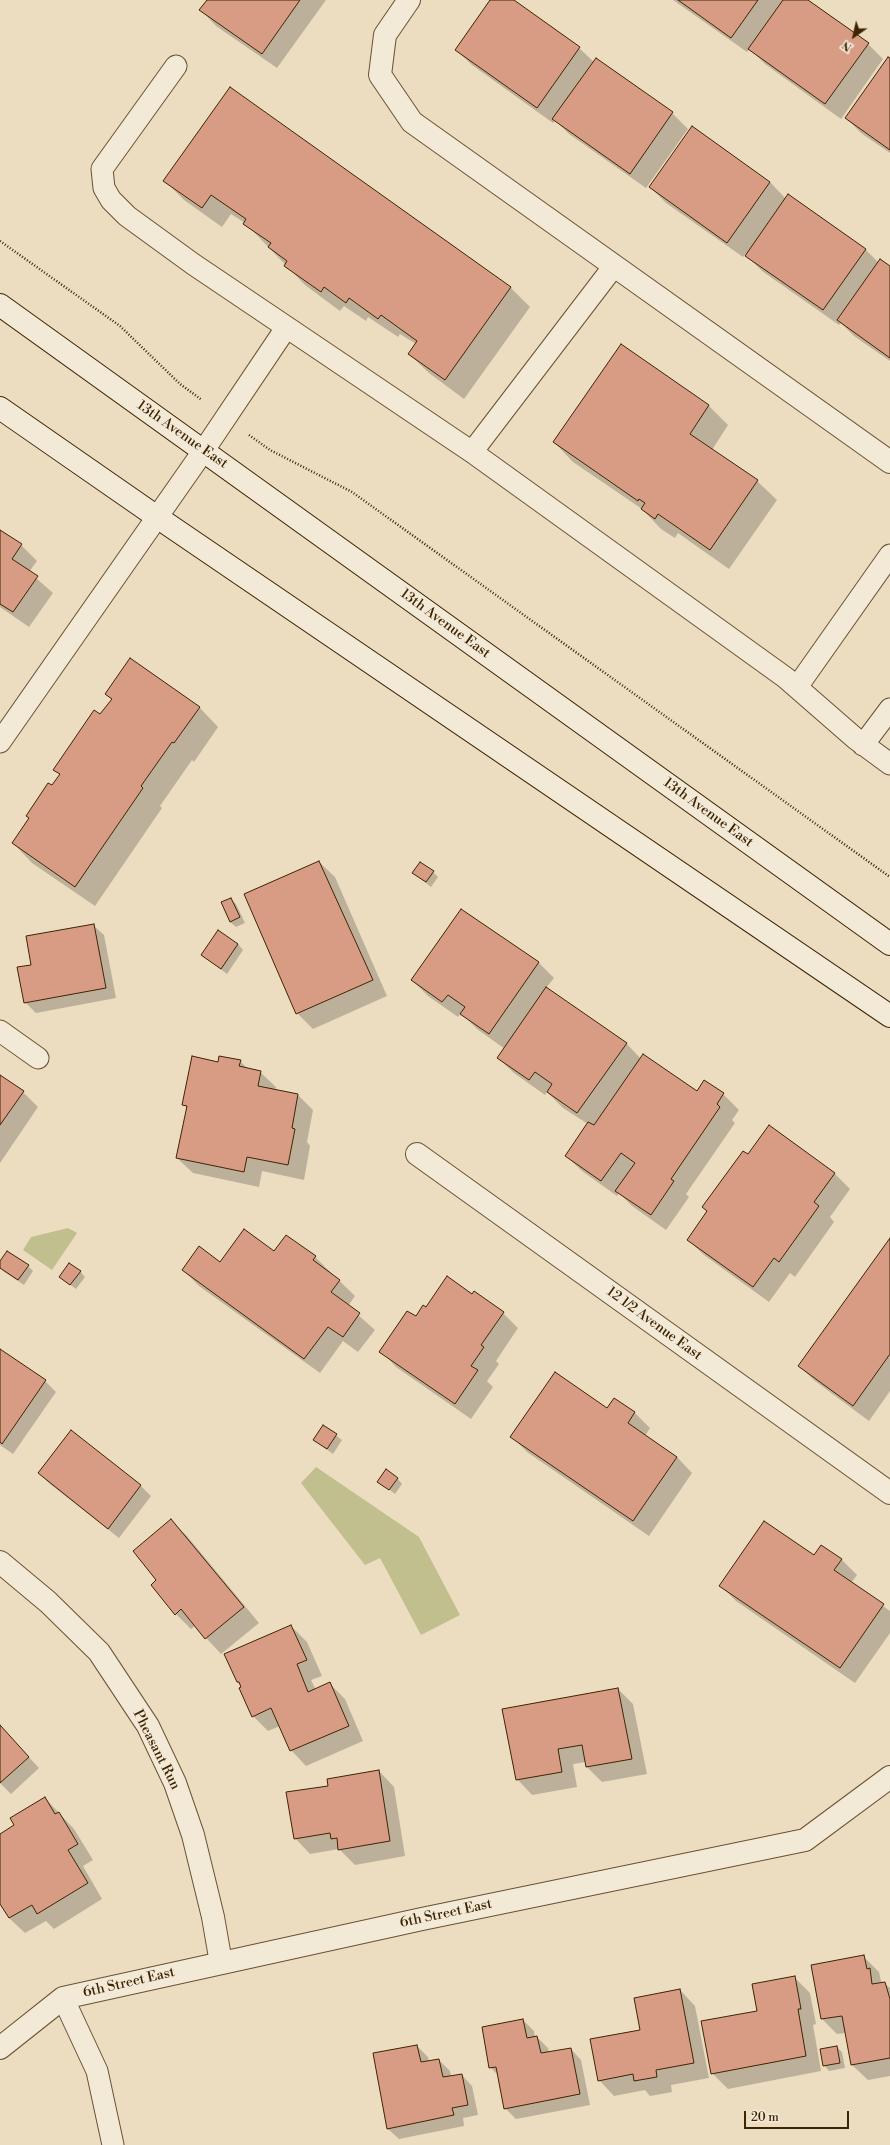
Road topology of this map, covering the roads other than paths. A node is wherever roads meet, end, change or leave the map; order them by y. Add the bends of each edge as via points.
1 (410, 0) edge
2 (176, 66) dead end
3 (614, 266) junction
4 (0, 306) edge
5 (286, 328) junction
6 (0, 408) edge
7 (204, 450) junction
8 (472, 452) junction
9 (890, 462) edge
10 (157, 517) junction
11 (890, 555) edge
12 (797, 687) junction
13 (890, 709) edge
14 (0, 742) edge
15 (863, 745) junction
16 (890, 764) edge
17 (890, 944) edge
18 (890, 1016) edge
19 (0, 1031) edge
20 (38, 1058) dead end
21 (417, 1154) dead end
22 (890, 1493) edge
23 (0, 1562) edge
24 (890, 1777) edge
25 (220, 1963) junction
26 (64, 1998) junction
27 (0, 2048) edge
28 (113, 2145) edge

1 - 3 street via 385,35 380,75 412,122
2 - 5 lane via 102,168 104,188 111,200 127,216
3 - 8 lane
3 - 9 street
4 - 7 street, 13th Avenue East
5 - 7 lane
5 - 8 lane
6 - 10 street
7 - 10 lane
7 - 17 street, 13th Avenue East
8 - 12 lane
10 - 14 lane
10 - 18 street
11 - 12 lane
12 - 15 lane
13 - 15 lane
15 - 16 lane
19 - 20 lane
21 - 22 street, 12 1/2 Avenue East
23 - 25 street, Pheasant Run via 48,1602 99,1652 148,1726 175,1783 193,1835 213,1917
24 - 25 street, 6th Street East via 805,1840
25 - 26 street, 6th Street East
26 - 27 street, 6th Street East
26 - 28 lane via 97,2071

